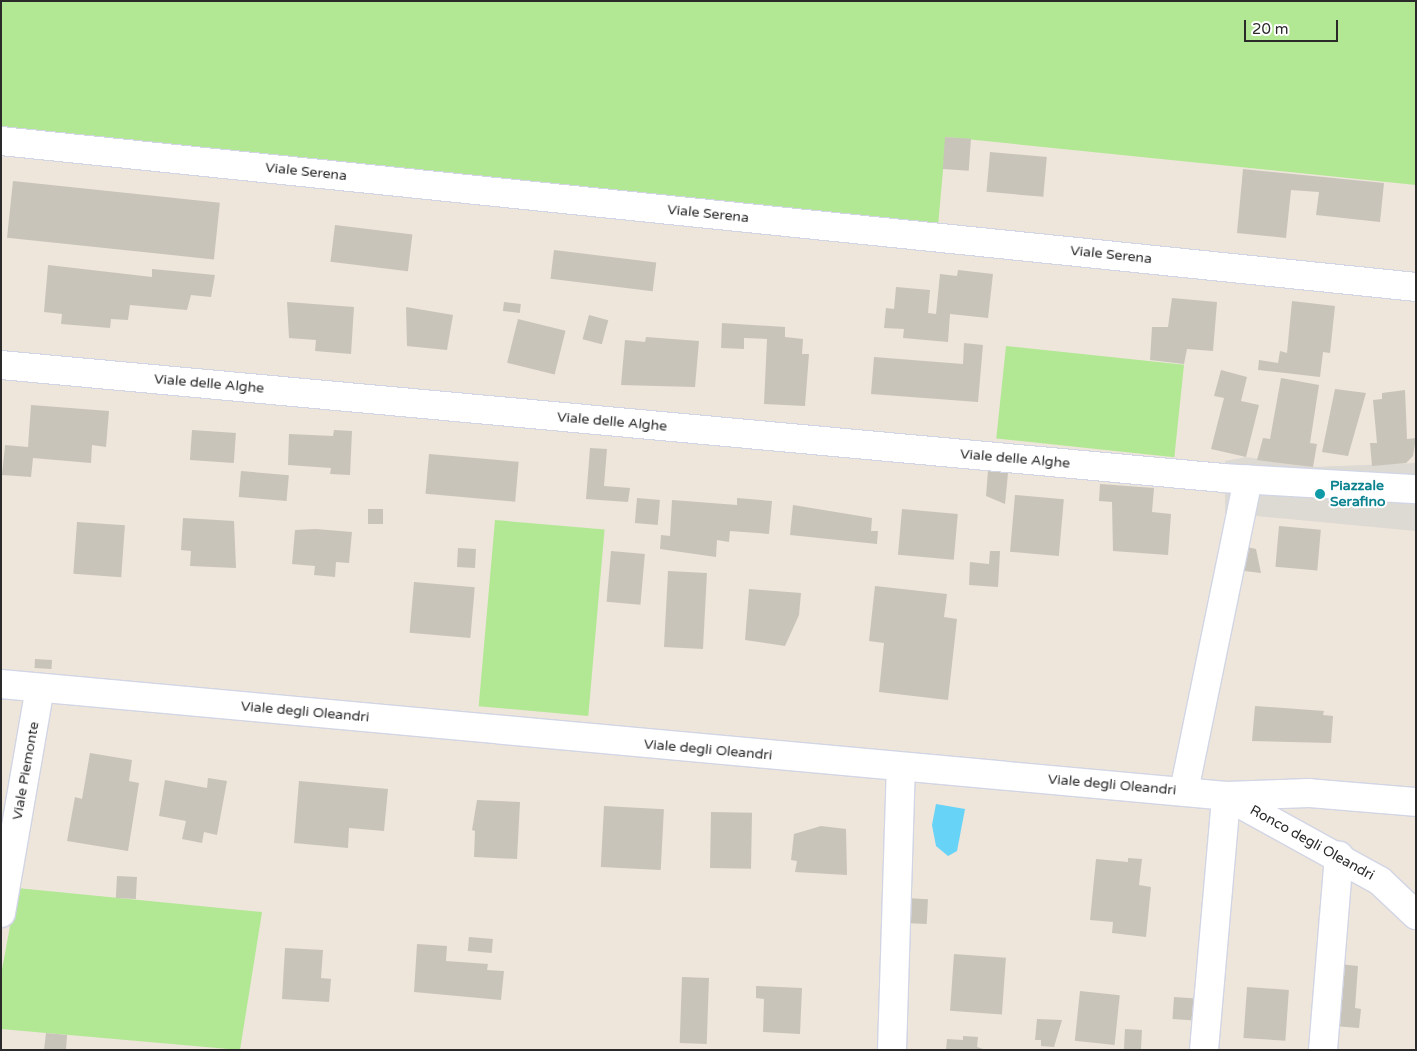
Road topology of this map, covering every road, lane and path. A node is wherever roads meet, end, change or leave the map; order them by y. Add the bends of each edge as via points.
1 (1, 141) edge
2 (1416, 287) edge
3 (1, 365) edge
4 (1236, 479) junction
5 (1416, 488) edge
6 (1, 684) edge
7 (40, 688) junction
8 (901, 767) junction
9 (1184, 791) junction
10 (1226, 796) junction
11 (1416, 802) edge
12 (1339, 856) junction
13 (1, 913) edge
14 (1416, 916) edge
15 (892, 1050) edge
16 (1204, 1050) edge
17 (1323, 1050) edge

1 - 2 street, Viale Serena
3 - 4 street, Viale delle Alghe
4 - 5 street, Viale delle Alghe
4 - 9 street
6 - 7 street, Viale degli Oleandri
7 - 8 street, Viale degli Oleandri
7 - 13 street, Viale Piemonte
8 - 9 street, Viale degli Oleandri
8 - 15 street
9 - 10 street, Viale degli Oleandri
10 - 11 street, Viale degli Oleandri via 1309,793
10 - 12 street, Ronco degli Oleandri
10 - 16 street
12 - 14 street, Ronco degli Oleandri via 1380,882
12 - 17 street

